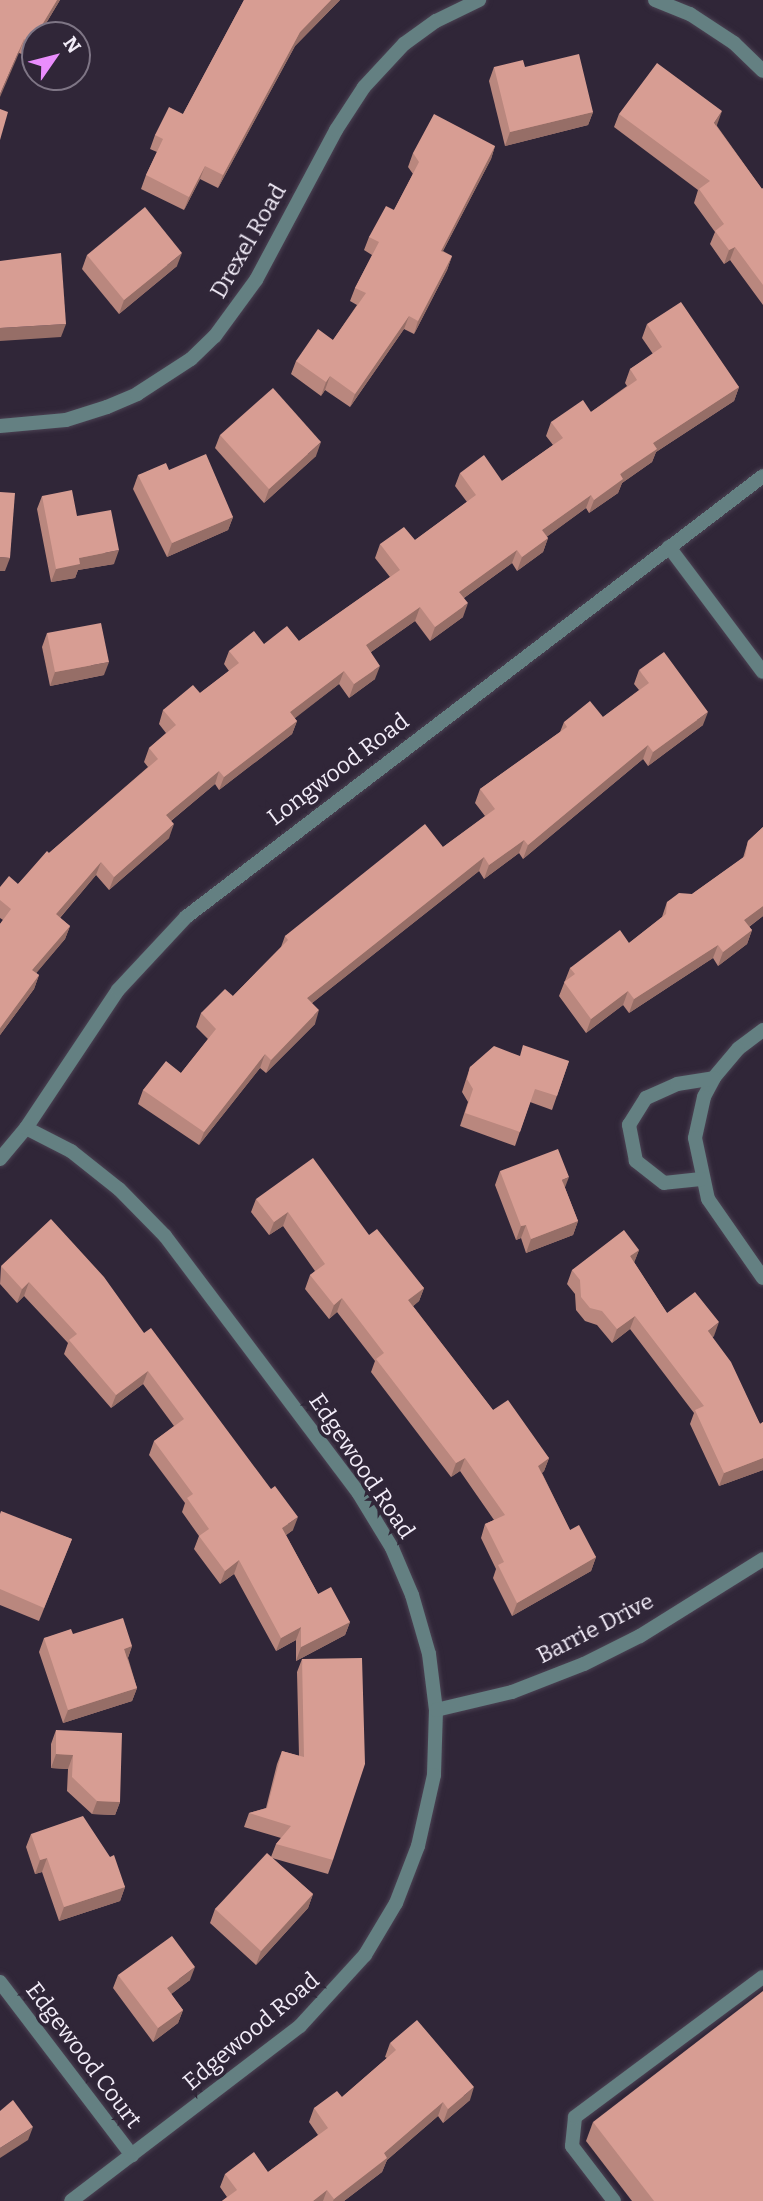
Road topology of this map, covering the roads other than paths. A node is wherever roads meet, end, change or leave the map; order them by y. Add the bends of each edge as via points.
1 (479, 0) edge
2 (654, 0) edge
3 (763, 71) edge
4 (0, 426) edge
5 (763, 476) edge
6 (669, 547) junction
7 (763, 672) edge
8 (763, 1030) edge
9 (714, 1078) junction
10 (26, 1128) junction
11 (0, 1159) edge
12 (701, 1179) junction
13 (763, 1278) edge
14 (763, 1559) edge
15 (436, 1710) junction
16 (763, 1977) edge
17 (0, 1982) edge
18 (132, 2155) junction
19 (71, 2201) edge
20 (614, 2201) edge

1 - 4 street, Drexel Road via 436,21 383,64 336,130 237,309 191,359 137,394 107,407 66,421
2 - 3 street via 690,14 734,43
5 - 6 street, Longwood Road
6 - 7 street
6 - 10 street, Longwood Road via 186,917 118,990
8 - 9 street via 738,1049
9 - 12 street via 704,1097 695,1138
9 - 12 street via 677,1084 646,1098 629,1125 636,1161 664,1183
10 - 11 street, Longwood Road
10 - 15 street, Edgewood Road via 71,1151 119,1189 166,1236 358,1492 412,1595 429,1654
12 - 13 street via 718,1217
14 - 15 street, Barrie Drive via 640,1636 584,1664 512,1692
15 - 18 street, Edgewood Road via 434,1775 418,1846 396,1903 365,1955 300,2026
16 - 20 street via 575,2117 572,2146
17 - 18 street, Edgewood Court
18 - 19 street, Edgewood Road

